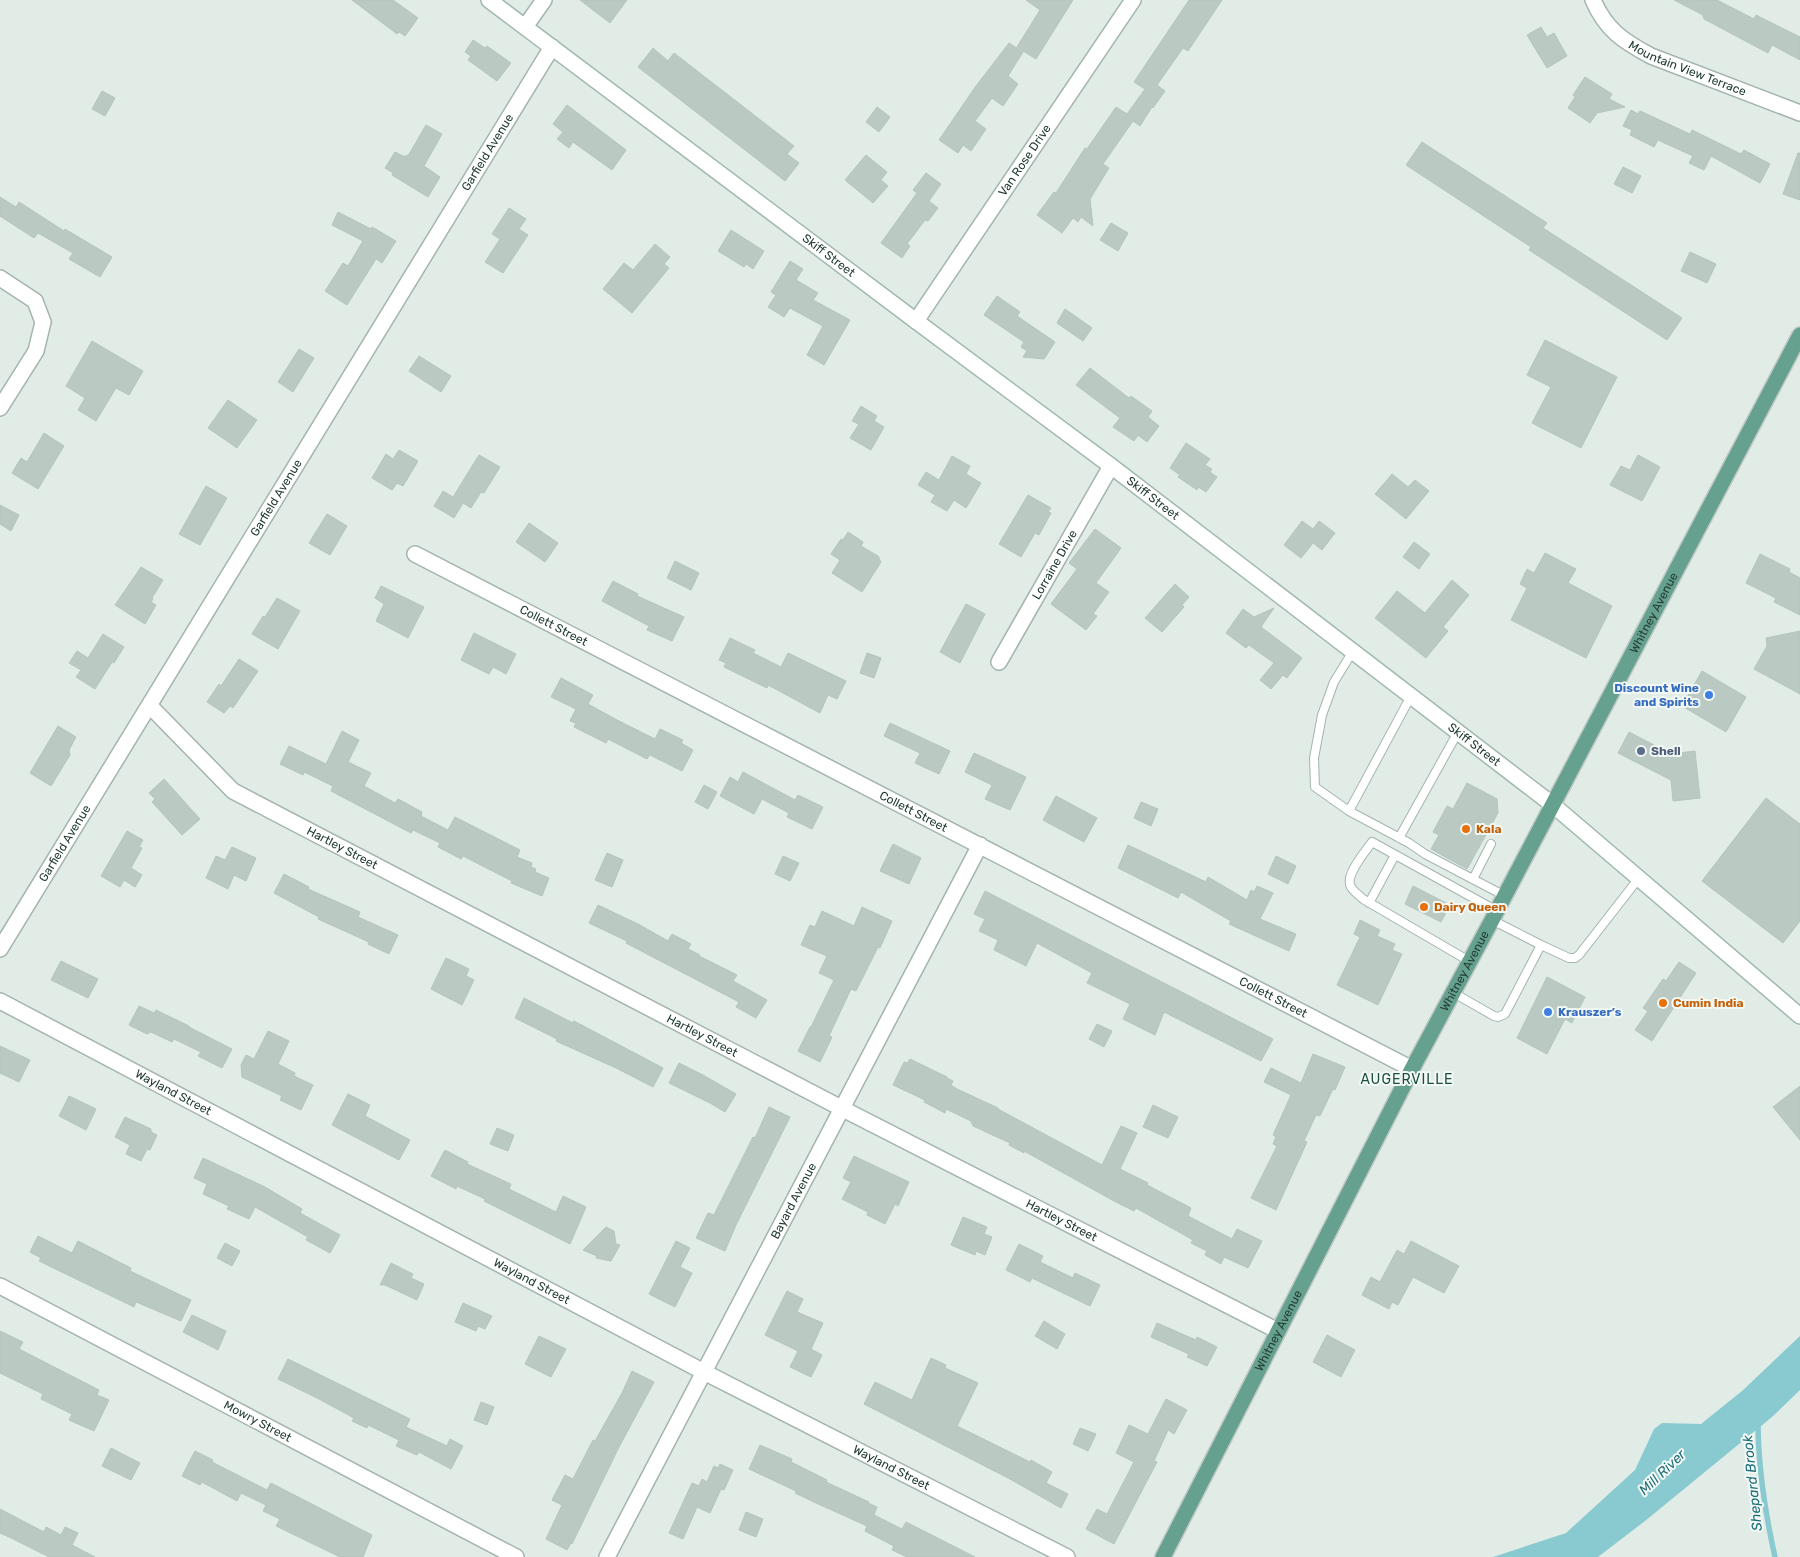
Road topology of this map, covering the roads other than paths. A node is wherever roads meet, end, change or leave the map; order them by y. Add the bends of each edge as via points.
1 (489, 0) edge
2 (544, 0) edge
3 (1133, 0) edge
4 (1593, 0) edge
5 (525, 27) junction
6 (552, 47) junction
7 (1800, 114) edge
8 (0, 278) edge
9 (916, 321) junction
10 (1800, 335) edge
11 (0, 408) edge
12 (1111, 466) junction
13 (416, 554) dead end
14 (1353, 651) junction
15 (999, 662) dead end
16 (1411, 696) junction
17 (150, 706) junction
18 (1458, 732) junction
19 (1553, 805) junction
20 (1349, 811) junction
21 (1399, 838) junction
22 (1491, 844) dead end
23 (980, 845) junction
24 (1396, 855) junction
25 (1639, 878) junction
26 (1473, 879) junction
27 (1505, 896) junction
28 (1369, 903) junction
29 (1494, 916) junction
30 (1541, 945) junction
31 (0, 949) edge
32 (1470, 961) junction
33 (1452, 992) junction
34 (0, 1001) edge
35 (1800, 1016) edge
36 (1412, 1069) junction
37 (843, 1109) junction
38 (0, 1286) edge
39 (1278, 1330) junction
40 (704, 1372) junction
41 (516, 1557) edge
42 (607, 1557) edge
43 (1067, 1557) edge
44 (1163, 1557) edge

1 - 5 street, Skiff Street
2 - 5 street
3 - 9 street, Van Rose Drive
4 - 7 street, Mountain View Terrace via 1612,32 1631,46
5 - 6 street, Skiff Street
6 - 9 street, Skiff Street
6 - 17 street, Garfield Avenue
8 - 11 street via 35,301 43,322 36,350
9 - 12 street, Skiff Street
10 - 19 main road, Whitney Avenue
12 - 14 street, Skiff Street
12 - 15 street, Lorraine Drive
13 - 23 street, Collett Street
14 - 16 street, Skiff Street
14 - 20 lane via 1334,682 1322,715 1314,758 1315,787
16 - 18 street, Skiff Street
16 - 20 lane
17 - 31 street, Garfield Avenue
17 - 37 street, Hartley Street via 233,791
18 - 19 street, Skiff Street
18 - 21 lane
19 - 25 street, Skiff Street
19 - 27 main road, Whitney Avenue
20 - 21 lane
21 - 26 lane
22 - 26 lane
23 - 36 street, Collett Street
23 - 37 street, Bayard Avenue
24 - 28 lane
24 - 28 lane via 1372,842 1358,860 1349,880 1351,887
24 - 29 lane
25 - 30 lane via 1580,955 1569,958
25 - 35 street, Skiff Street
26 - 27 lane
27 - 29 main road, Whitney Avenue
28 - 32 lane
29 - 30 lane
29 - 32 main road, Whitney Avenue
30 - 33 lane via 1502,1016 1494,1016
32 - 33 main road, Whitney Avenue
33 - 36 main road, Whitney Avenue
34 - 40 street, Wayland Street
36 - 39 main road, Whitney Avenue
37 - 39 street, Hartley Street
37 - 40 street, Bayard Avenue
38 - 41 street, Mowry Street
39 - 44 main road, Whitney Avenue
40 - 42 street, Bayard Avenue
40 - 43 street, Wayland Street

